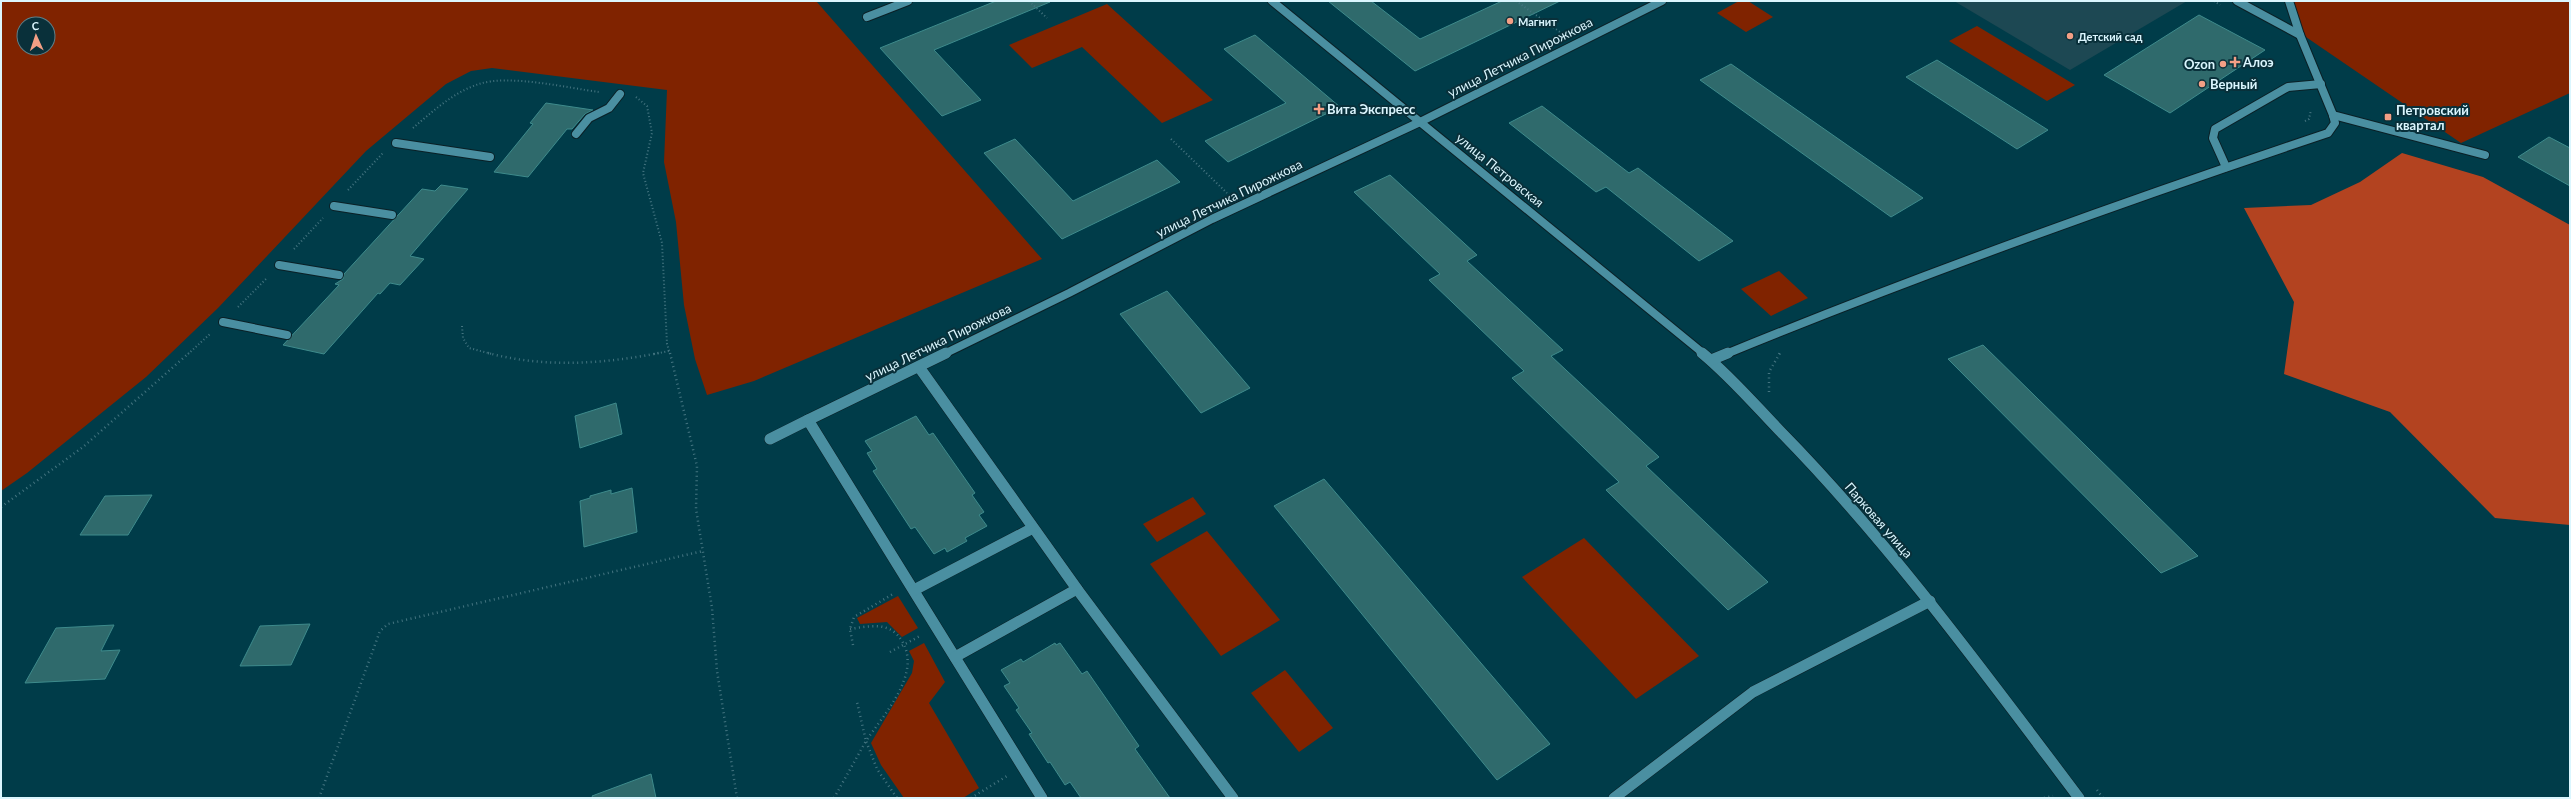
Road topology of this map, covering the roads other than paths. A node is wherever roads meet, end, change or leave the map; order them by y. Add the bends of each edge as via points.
1 (908, 1) edge
2 (1272, 1) edge
3 (1662, 1) edge
4 (2237, 1) edge
5 (2289, 1) edge
6 (867, 17) dead end
7 (2300, 35) junction
8 (2321, 84) junction
9 (620, 94) road end
10 (2333, 115) junction
11 (1420, 122) junction
12 (576, 134) dead end
13 (396, 142) road end
14 (2485, 155) dead end
15 (490, 156) dead end
16 (2226, 167) junction
17 (334, 206) road end
18 (392, 215) dead end
19 (279, 265) road end
20 (339, 275) dead end
21 (223, 322) road end
22 (287, 335) dead end
23 (1711, 360) junction
24 (919, 367) junction
25 (808, 420) junction
26 (770, 439) dead end
27 (1033, 528) junction
28 (913, 587) junction
29 (1077, 590) junction
30 (1930, 601) junction
31 (955, 657) junction
32 (1042, 798) edge
33 (1233, 798) edge
34 (1614, 798) edge
35 (2079, 798) edge

1 - 6 street
2 - 11 street, улица Петровская
3 - 11 street, улица Летчика Пирожкова
4 - 7 street
5 - 7 street
7 - 8 street
8 - 10 street
8 - 16 street via 2288,87 2215,129 2213,138
9 - 12 street via 609,108 589,118
10 - 14 street
10 - 16 street via 2335,123 2328,133
11 - 23 street, улица Петровская
11 - 24 street, улица Летчика Пирожкова via 1240,206
13 - 15 street
16 - 23 street via 1867,297
17 - 18 street
19 - 20 street
21 - 22 street
23 - 30 street, Парковая улица via 1806,457
24 - 25 street, улица Летчика Пирожкова
24 - 27 street
25 - 26 street, улица Летчика Пирожкова
25 - 28 street
27 - 28 street
27 - 29 street
28 - 31 street
29 - 31 street
29 - 33 street
30 - 34 street via 1753,692
30 - 35 street, Парковая улица
31 - 32 street

